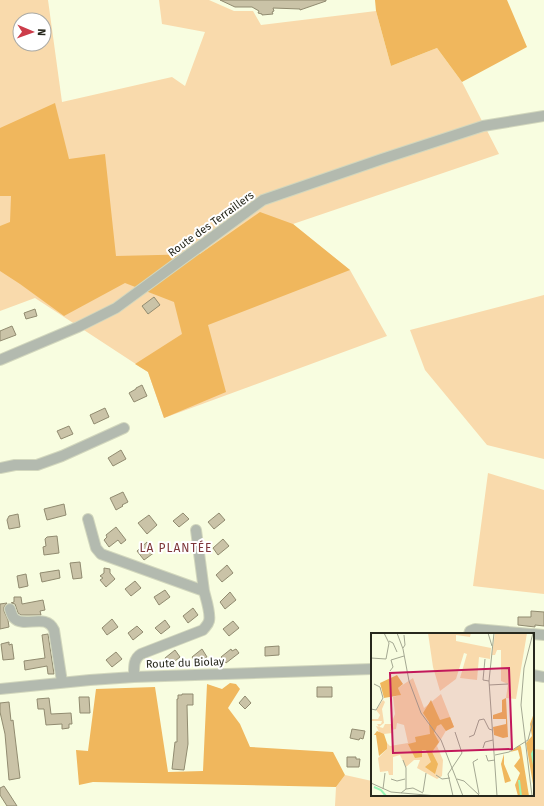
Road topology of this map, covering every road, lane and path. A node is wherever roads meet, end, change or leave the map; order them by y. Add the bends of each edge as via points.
1 (544, 116) edge
2 (0, 360) edge
3 (124, 428) dead end
4 (0, 468) edge
5 (88, 519) dead end
6 (196, 530) dead end
7 (204, 591) junction
8 (10, 609) dead end
9 (470, 633) edge
10 (521, 633) edge
11 (534, 634) edge
12 (544, 635) edge
13 (371, 669) edge
14 (534, 675) edge
15 (134, 677) junction
16 (544, 677) edge
17 (62, 682) junction
18 (0, 689) edge

1 - 2 street, Route des Terraillers via 483,126 263,200 116,308 78,328
3 - 4 street via 37,465
5 - 7 street via 96,548 101,554
6 - 7 street
7 - 15 street via 209,621 203,630 136,657
8 - 17 street via 18,621 38,621 52,625
9 - 10 street via 475,629
11 - 12 street
13 - 15 street, Route du Biolay
14 - 16 street
15 - 17 street, Route du Biolay
17 - 18 street, Route du Biolay

